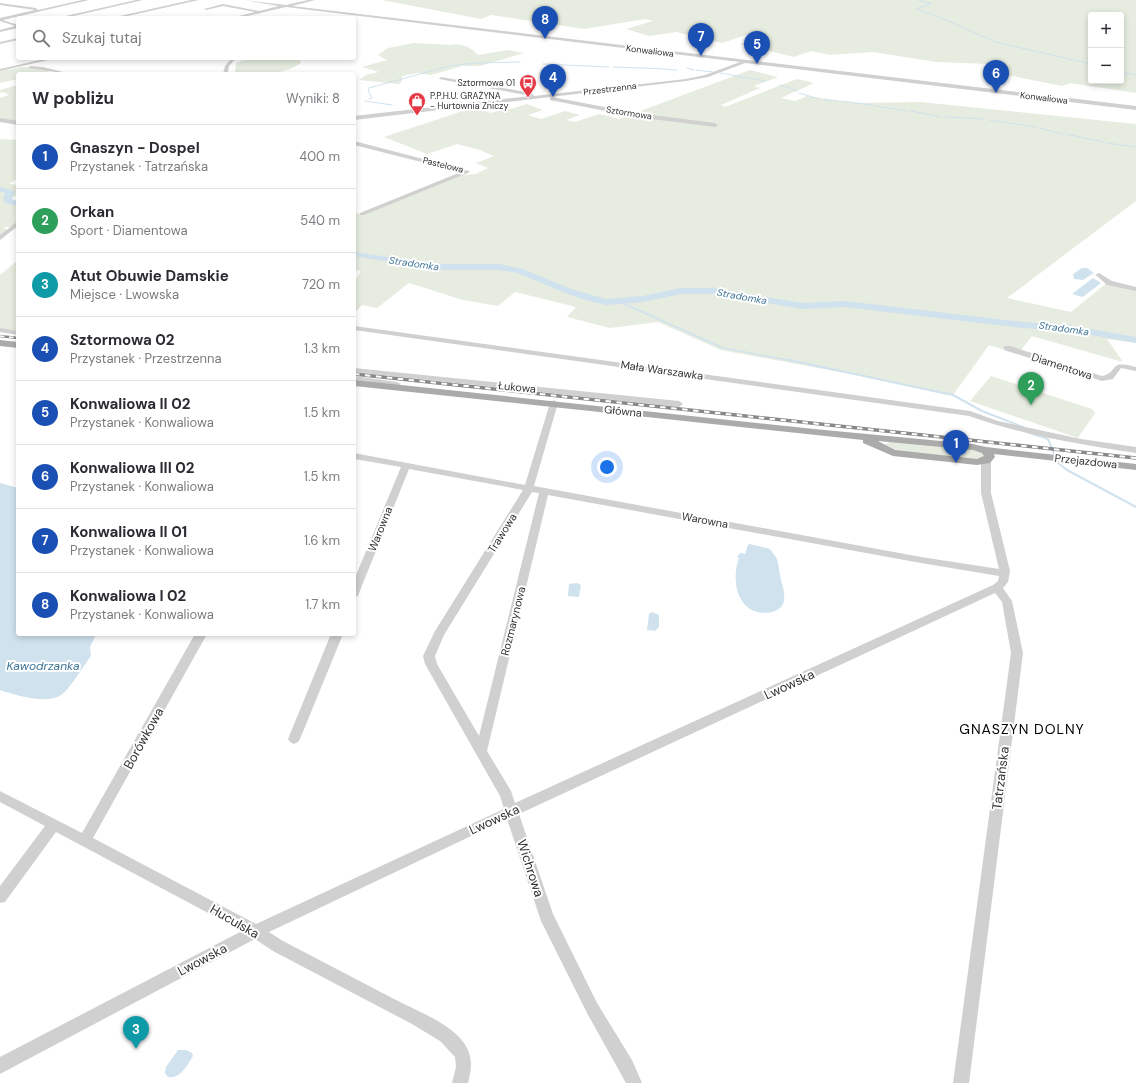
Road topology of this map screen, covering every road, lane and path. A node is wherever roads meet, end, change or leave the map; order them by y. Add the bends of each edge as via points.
1 (87, 0) edge
2 (121, 0) edge
3 (141, 0) edge
4 (197, 0) edge
5 (246, 0) edge
6 (313, 0) edge
7 (161, 2) dead end
8 (129, 3) junction
9 (0, 4) edge
10 (61, 6) junction
11 (172, 6) junction
12 (284, 6) junction
13 (206, 9) dead end
14 (42, 10) junction
15 (261, 12) junction
16 (82, 13) junction
17 (68, 16) edge
18 (92, 16) dead end
19 (123, 16) edge
20 (249, 16) edge
21 (1, 19) edge
22 (16, 26) edge
23 (16, 27) edge
24 (0, 31) edge
25 (16, 39) edge
26 (0, 42) edge
27 (46, 60) edge
28 (233, 60) edge
29 (745, 62) junction
30 (0, 66) edge
31 (18, 66) junction
32 (6, 69) junction
33 (0, 70) edge
34 (60, 72) edge
35 (225, 72) edge
36 (441, 78) dead end
37 (542, 97) junction
38 (1136, 108) edge
39 (356, 118) edge
40 (0, 120) edge
41 (16, 123) edge
42 (715, 125) dead end
43 (356, 144) edge
44 (362, 214) dead end
45 (16, 225) edge
46 (0, 238) edge
47 (1099, 274) dead end
48 (1136, 289) edge
49 (356, 328) edge
50 (0, 330) edge
51 (16, 333) edge
52 (0, 343) edge
53 (16, 345) edge
54 (1007, 348) dead end
55 (1136, 369) edge
56 (356, 370) edge
57 (356, 380) edge
58 (356, 380) edge
59 (433, 390) junction
60 (554, 403) junction
61 (679, 404) dead end
62 (814, 432) junction
63 (891, 439) junction
64 (881, 446) junction
65 (1136, 450) edge
66 (356, 456) edge
67 (987, 456) junction
68 (972, 461) junction
69 (406, 466) junction
70 (1136, 467) edge
71 (985, 480) junction
72 (529, 488) junction
73 (544, 491) junction
74 (1005, 573) junction
75 (356, 588) edge
76 (997, 588) junction
77 (200, 636) edge
78 (336, 636) edge
79 (430, 654) joint
80 (294, 738) dead end
81 (481, 751) junction
82 (0, 796) edge
83 (512, 811) junction
84 (54, 825) junction
85 (84, 841) junction
86 (0, 897) edge
87 (256, 931) junction
88 (0, 1066) edge
89 (460, 1083) edge
90 (634, 1083) edge
91 (961, 1083) edge

1 - 10 street
2 - 8 street
3 - 8 street
4 - 11 street
5 - 12 street, Konwaliowa
6 - 12 street
7 - 11 street
8 - 16 street
9 - 14 street
10 - 14 street
10 - 16 street
11 - 19 street
12 - 15 street
12 - 29 street, Konwaliowa
13 - 15 street via 221,5
14 - 21 street
15 - 20 street
16 - 17 street
16 - 18 street
21 - 22 street
23 - 24 street
25 - 26 street
27 - 31 street
28 - 35 street
29 - 37 street, Przestrzenna via 706,76 686,80
29 - 38 street, Konwaliowa
30 - 32 street
31 - 32 street
31 - 34 street
32 - 33 street
36 - 37 street, Sztormowa
37 - 39 street, Przestrzenna
37 - 42 street, Sztormowa via 626,113
40 - 41 street
43 - 44 street, Pastelowa via 468,172
45 - 46 street
47 - 48 street via 1110,283
49 - 65 street, Mała Warszawka via 970,414 1016,428 1081,442
50 - 51 street
52 - 53 main road
54 - 55 street, Diamentowa via 1102,379 1110,378 1119,366
56 - 61 street, Łukowa
57 - 59 main road, Główna
58 - 59 main road, Główna
59 - 60 main road, Główna
60 - 62 main road, Główna
60 - 72 street, Trawowa
62 - 63 main road, Główna
62 - 64 main road, Główna
63 - 64 main road
63 - 67 main road, Główna via 973,447
64 - 68 main road, Główna via 893,453
66 - 69 street, Warowna
67 - 68 main road, Główna
67 - 70 main road, Przejazdowa via 1040,456
67 - 71 street
68 - 71 street via 981,468
69 - 72 street, Warowna
69 - 75 street, Warowna
71 - 74 street
72 - 73 street, Warowna
72 - 79 street, Trawowa via 439,634
73 - 74 street, Warowna
73 - 81 street, Rozmarynowa
74 - 76 street via 1003,582
76 - 83 street, Lwowska
76 - 91 street, Tatrzańska via 1007,600 1016,653
77 - 85 street, Borówkowa
78 - 80 street
79 - 81 street, Wichrowa via 431,664
81 - 83 street, Wichrowa via 506,795
82 - 84 street, Huculska
83 - 87 street, Lwowska
83 - 90 street, Wichrowa via 546,916 592,1008
84 - 85 street, Huculska
84 - 86 street
85 - 87 street, Huculska
87 - 88 street, Lwowska
87 - 89 street, Huculska via 278,946 418,1019 450,1040 462,1054 464,1070

